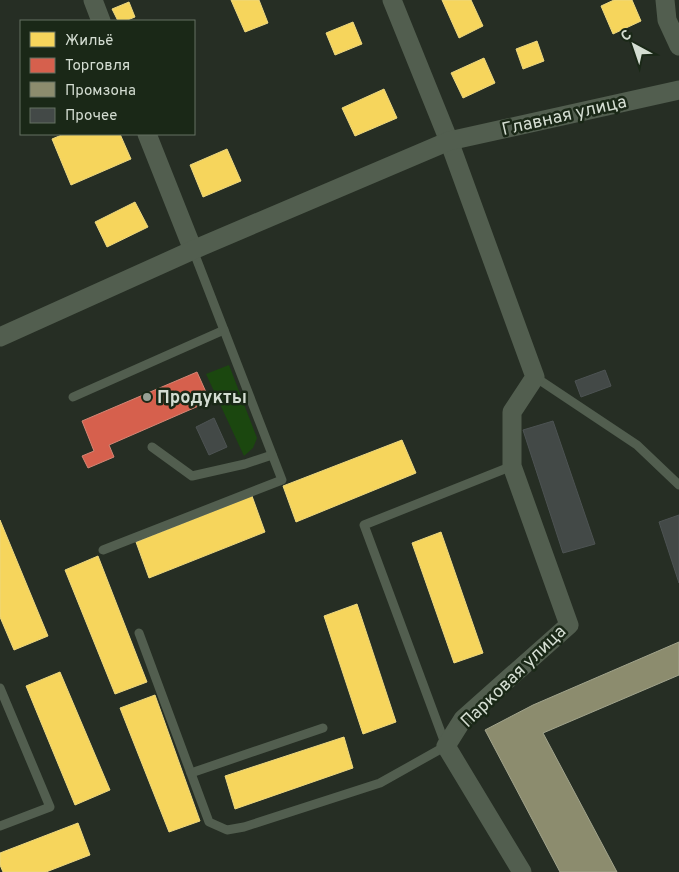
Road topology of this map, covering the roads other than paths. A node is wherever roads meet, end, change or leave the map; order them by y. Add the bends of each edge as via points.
1 (93, 0) edge
2 (392, 0) edge
3 (665, 0) edge
4 (101, 20) edge
5 (679, 46) edge
6 (679, 90) edge
7 (147, 135) edge
8 (450, 141) junction
9 (193, 250) junction
10 (224, 330) junction
11 (0, 337) edge
12 (535, 377) junction
13 (73, 398) dead end
14 (152, 447) dead end
15 (272, 455) junction
16 (512, 466) junction
17 (679, 485) edge
18 (103, 550) dead end
19 (139, 633) dead end
20 (0, 688) edge
21 (323, 728) dead end
22 (446, 746) junction
23 (191, 773) junction
24 (0, 826) edge
25 (522, 872) edge

1 - 4 street
2 - 8 street
3 - 5 street via 667,20
6 - 8 street, Главная улица
7 - 9 street
8 - 9 street, Главная улица
8 - 12 street
9 - 10 lane
9 - 11 street, Главная улица
10 - 13 lane
10 - 15 lane
12 - 16 street via 512,412
12 - 17 lane via 636,446
14 - 15 lane via 192,476
15 - 18 lane via 282,480
16 - 22 street, Парковая улица via 569,625 463,719
16 - 22 lane via 364,525
19 - 23 lane
20 - 24 lane via 50,807
21 - 23 lane
22 - 23 lane via 380,783 226,830 209,822
22 - 25 street

